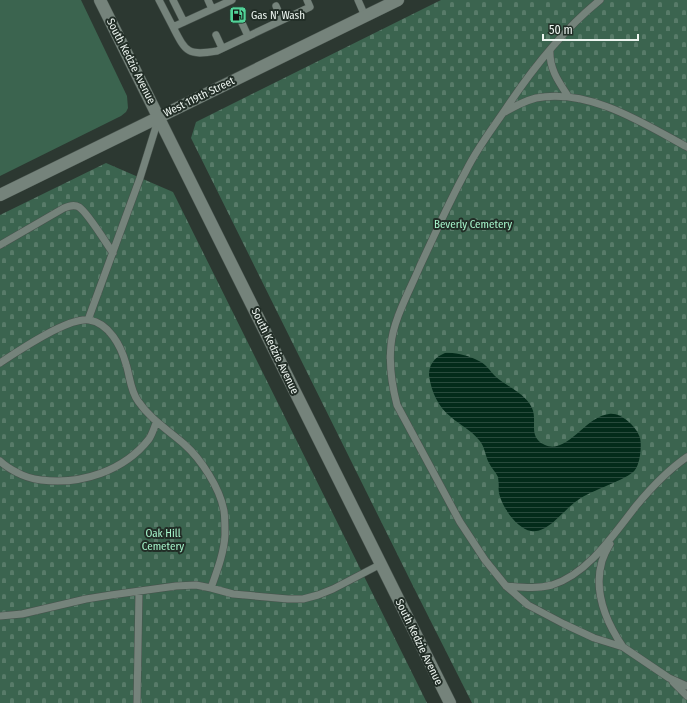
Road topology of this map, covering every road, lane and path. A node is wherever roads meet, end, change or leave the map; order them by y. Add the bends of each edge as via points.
1 (100, 0) edge
2 (159, 0) edge
3 (173, 0) edge
4 (208, 0) edge
5 (306, 0) edge
6 (358, 0) edge
7 (398, 0) edge
8 (600, 0) edge
9 (233, 2) edge
10 (276, 6) dead end
11 (209, 13) junction
12 (365, 16) junction
13 (282, 20) junction
14 (184, 22) junction
15 (242, 22) dead end
16 (173, 27) junction
17 (216, 35) dead end
18 (248, 36) junction
19 (222, 48) junction
20 (550, 50) junction
21 (568, 96) junction
22 (504, 112) junction
23 (159, 117) junction
24 (687, 147) edge
25 (0, 195) edge
26 (0, 245) edge
27 (113, 253) junction
28 (88, 320) junction
29 (0, 363) edge
30 (156, 423) junction
31 (687, 457) edge
32 (0, 461) edge
33 (612, 538) junction
34 (381, 564) junction
35 (506, 586) junction
36 (211, 588) junction
37 (139, 592) junction
38 (0, 616) edge
39 (623, 647) junction
40 (669, 678) junction
41 (687, 686) edge
42 (687, 696) edge
43 (137, 703) edge
44 (450, 703) edge

1 - 23 main road, South Kedzie Avenue
2 - 16 lane
3 - 14 lane
4 - 11 lane
5 - 13 lane via 310,6
6 - 12 lane
7 - 12 main road, West 119th Street
8 - 20 lane via 565,32
9 - 11 lane
10 - 13 lane
11 - 14 lane
12 - 23 main road, West 119th Street
13 - 18 lane
14 - 16 lane
15 - 18 lane
16 - 19 lane via 184,48 192,52 202,54
17 - 19 lane
18 - 19 lane
20 - 21 lane via 552,71
20 - 22 lane via 528,76
21 - 22 lane via 536,98
21 - 24 lane via 595,102 628,116
22 - 35 lane via 466,170 437,228 395,325 390,352 397,406 460,522
23 - 25 main road, West 119th Street
23 - 27 lane
23 - 34 main road, South Kedzie Avenue
26 - 27 lane via 72,205 79,207
27 - 28 lane
28 - 29 lane via 65,325
28 - 30 lane via 100,324 111,333 126,362 133,392
30 - 32 lane via 150,438 124,463 89,477 71,481 35,479 19,474
30 - 36 lane via 185,445 199,460 218,493 224,511 225,536
31 - 33 lane via 657,483
33 - 35 lane via 574,574 563,580 531,588
33 - 39 lane via 602,561 600,598 605,615
34 - 36 lane via 333,589 303,599 233,594
34 - 44 main road, South Kedzie Avenue
35 - 39 lane via 528,604 564,624 594,638
36 - 37 lane via 196,585 176,586
37 - 38 lane via 86,599 22,614
37 - 43 lane
39 - 40 lane
40 - 41 lane
40 - 42 lane

